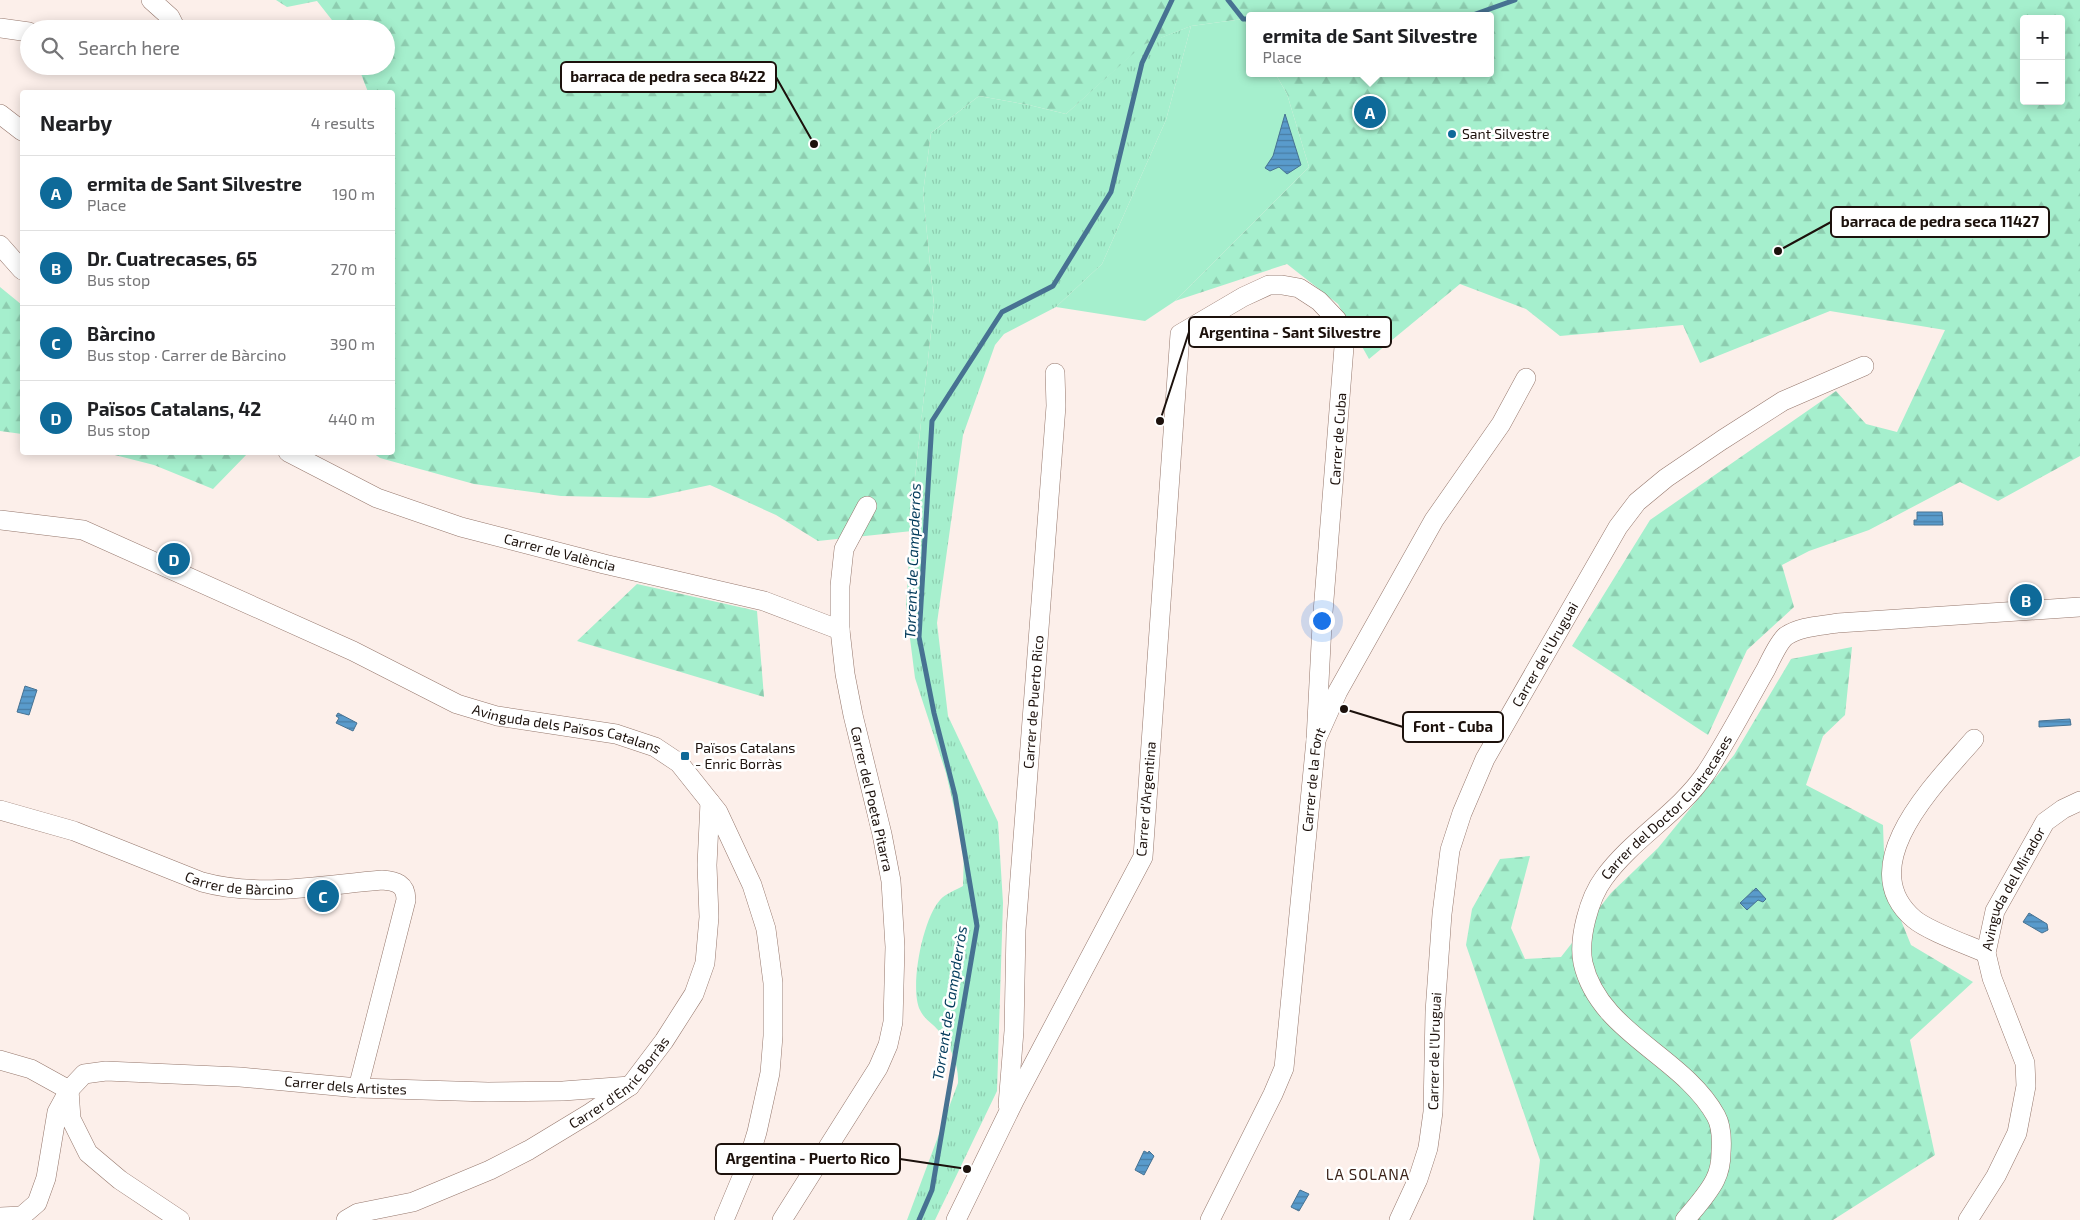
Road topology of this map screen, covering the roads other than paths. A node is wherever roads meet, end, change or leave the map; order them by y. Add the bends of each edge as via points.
1 (151, 0) edge
2 (172, 20) edge
3 (0, 28) edge
4 (20, 31) edge
5 (0, 114) edge
6 (20, 130) edge
7 (0, 245) edge
8 (20, 268) edge
9 (1180, 334) joint
10 (1864, 366) dead end
11 (1055, 373) dead end
12 (1526, 378) dead end
13 (294, 455) edge
14 (867, 506) dead end
15 (0, 520) edge
16 (2080, 607) edge
17 (840, 630) junction
18 (1974, 739) dead end
19 (1316, 740) junction
20 (2080, 801) edge
21 (710, 802) junction
22 (0, 810) edge
23 (1986, 953) junction
24 (1014, 1032) junction
25 (1039, 1056) junction
26 (0, 1060) edge
27 (630, 1086) junction
28 (358, 1088) junction
29 (69, 1090) junction
30 (1008, 1114) junction
31 (0, 1217) edge
32 (180, 1220) edge
33 (346, 1220) edge
34 (724, 1220) edge
35 (782, 1220) edge
36 (956, 1220) edge
37 (1210, 1220) edge
38 (1399, 1220) edge
39 (1685, 1220) edge
40 (1968, 1220) edge

1 - 2 street
3 - 4 street
5 - 6 street
7 - 8 street
9 - 19 street, Carrer de Cuba via 1269,285 1300,288 1319,301 1337,320 1342,333 1344,347
9 - 25 street, Carrer d'Argentina via 1143,857
10 - 38 street, Carrer de l'Uruguai via 1783,401 1666,478 1637,502 1618,527 1485,759 1450,850 1435,1012 1433,1112 1428,1148
11 - 24 street, Carrer de Puerto Rico via 1056,406 1016,930
12 - 19 street, Carrer de la Font via 1501,424 1434,520 1338,691
13 - 17 street, Carrer de València via 377,498 461,527 764,601
14 - 17 street, Carrer del Poeta Pitarra via 844,548
15 - 21 street, Avinguda dels Països Catalans via 83,530 353,651 457,704 497,716 616,734 655,747 679,764
16 - 39 street, Carrer del Doctor Cuatrecases via 1838,623 1808,628 1785,637 1692,792 1603,879 1581,936 1588,980 1617,1020 1706,1100 1722,1132 1721,1160 1716,1179
17 - 35 street, Carrer del Poeta Pitarra via 853,715 891,881 895,947 893,1022 878,1068
18 - 23 street via 1927,794 1897,841 1890,868 1894,894 1901,907 1916,921
19 - 37 street, Carrer de la Font via 1284,1068
20 - 23 street, Avinguda del Mirador via 2045,822 1995,911
21 - 27 street, Carrer d'Enric Borràs via 709,917 705,963 694,994
21 - 34 street, Avinguda dels Països Catalans via 718,812 752,884 766,929 773,983 770,1073 747,1164
22 - 28 street, Carrer de Bàrcino via 74,831 224,888 264,890 382,880 401,884 406,900
23 - 40 street, Avinguda del Mirador via 1992,978 2025,1063 2026,1086 2016,1133 1996,1176
24 - 25 street
24 - 30 street, Carrer de Puerto Rico
25 - 30 street, Carrer d'Argentina
26 - 29 street via 31,1069
27 - 28 street, Carrer dels Artistes via 488,1092
27 - 33 street, Carrer d'Enric Borràs via 536,1146 490,1170 413,1202 358,1213
28 - 29 street, Carrer dels Artistes via 240,1077 106,1071 84,1074
29 - 31 street, Carrer dels Artistes via 57,1112 46,1178 37,1203 22,1216
29 - 32 street via 71,1119 88,1153 120,1180
30 - 36 street, Carrer d'Argentina

